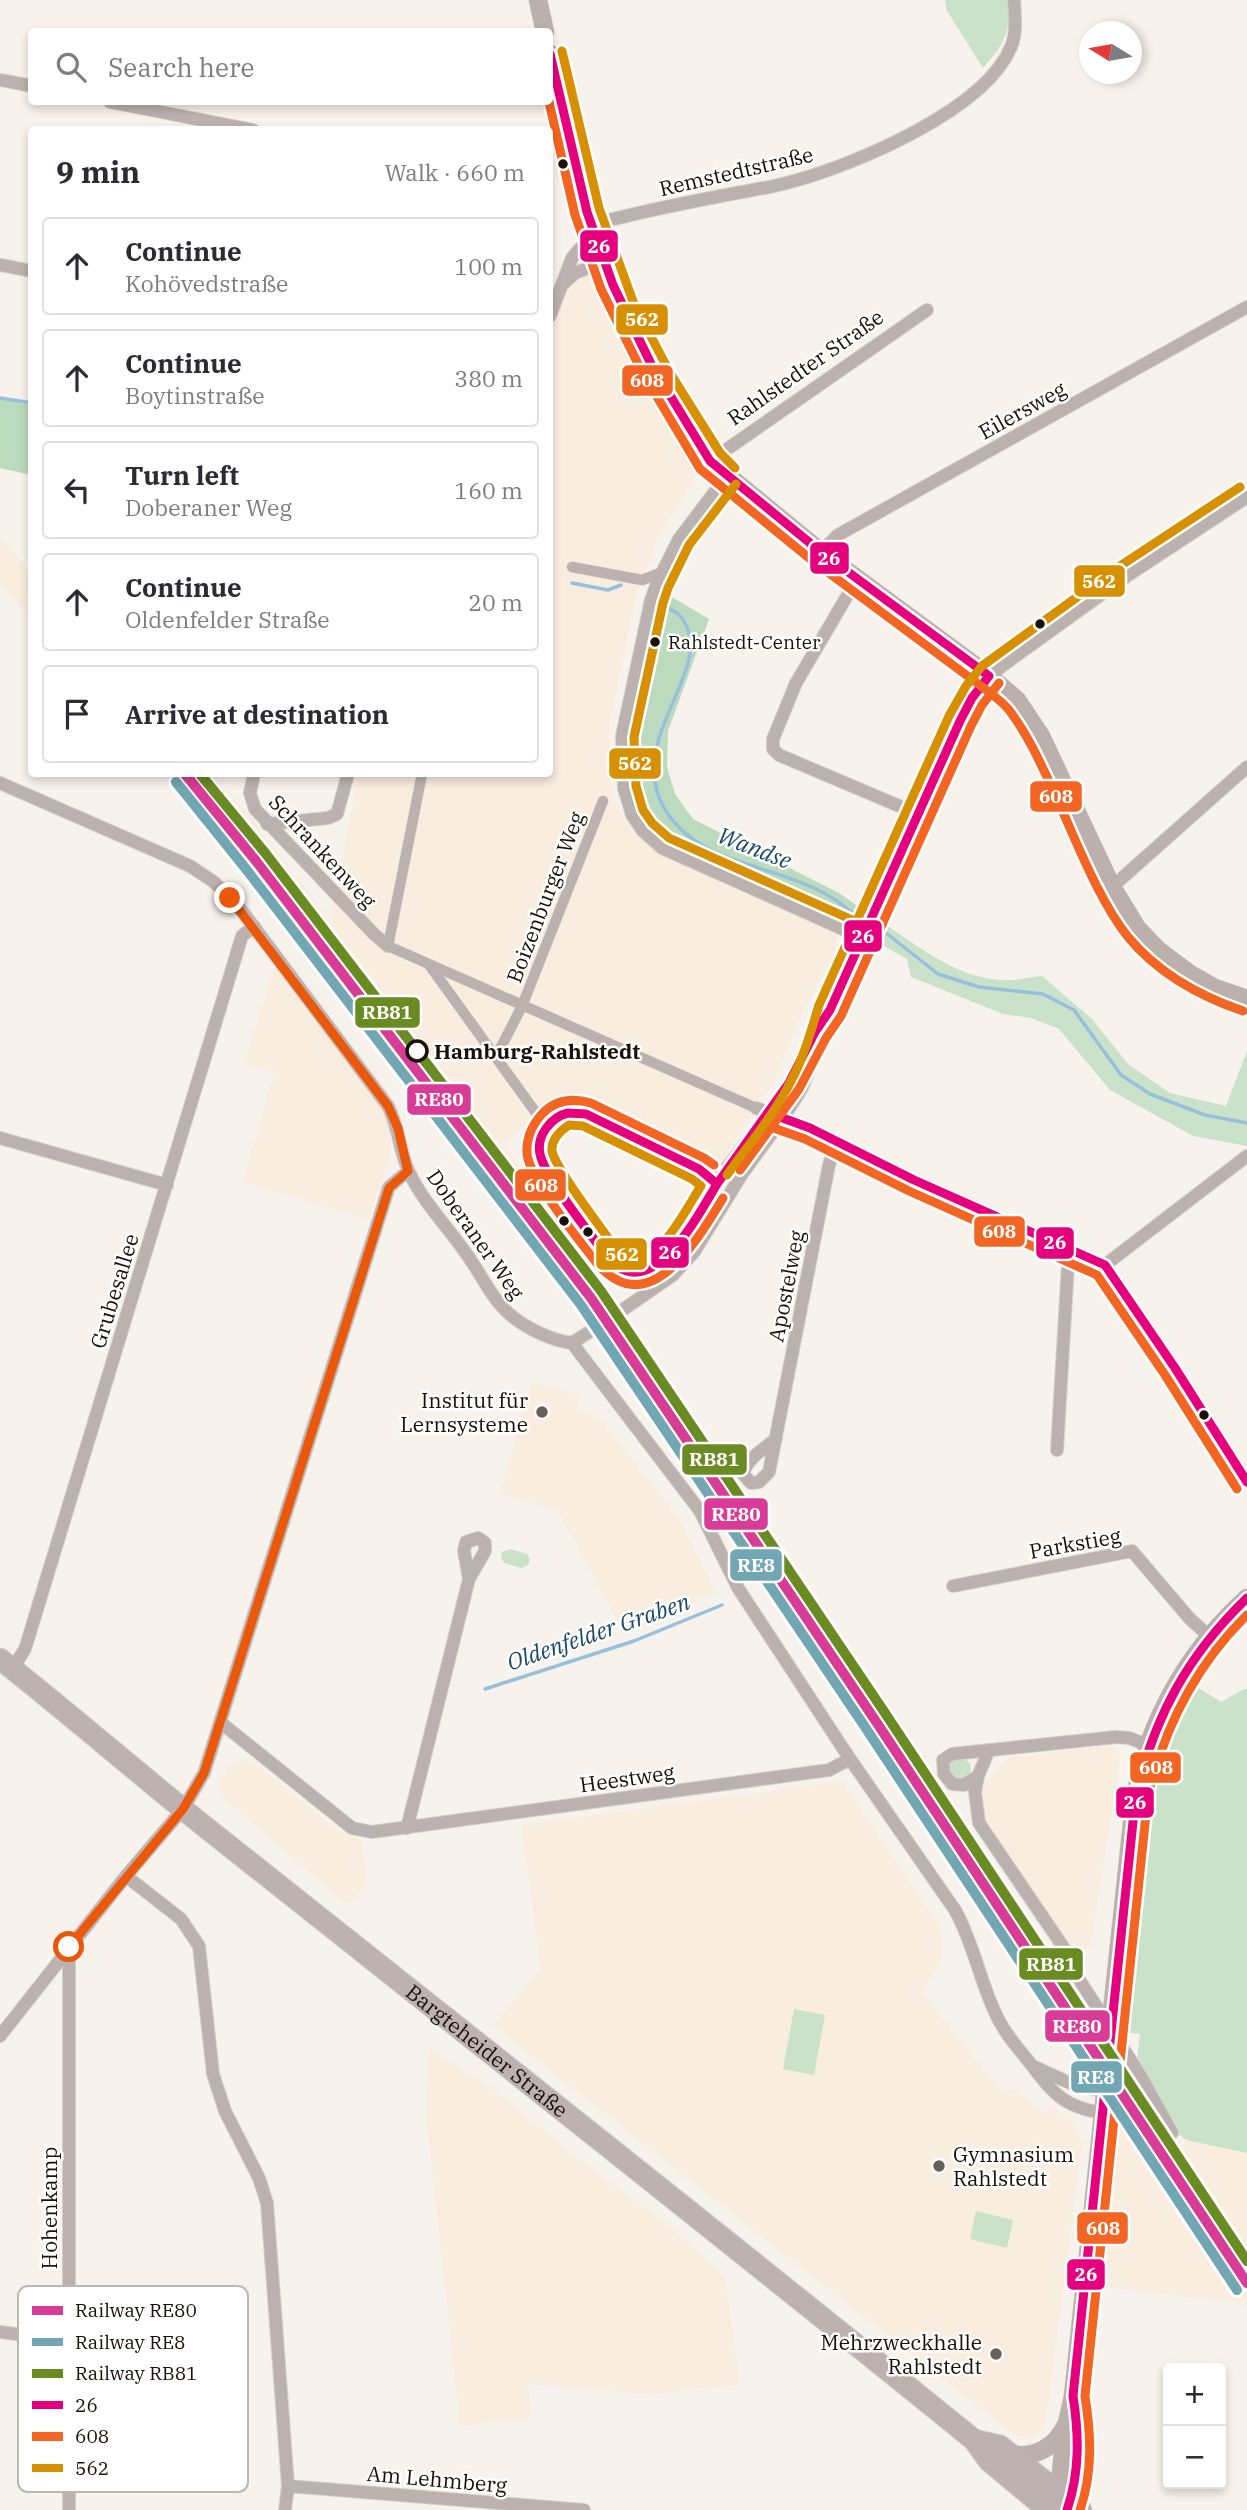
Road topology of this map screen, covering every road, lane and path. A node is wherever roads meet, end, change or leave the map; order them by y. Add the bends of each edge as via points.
1 (538, 0) edge
2 (1014, 0) edge
3 (544, 28) edge
4 (553, 66) edge
5 (0, 80) edge
6 (28, 85) edge
7 (125, 105) edge
8 (233, 126) edge
9 (594, 232) junction
10 (604, 262) junction
11 (0, 265) edge
12 (28, 270) edge
13 (563, 285) junction
14 (1247, 307) edge
15 (553, 309) edge
16 (927, 310) dead end
17 (710, 461) junction
18 (726, 477) junction
19 (1247, 496) edge
20 (821, 552) junction
21 (572, 567) dead end
22 (663, 572) junction
23 (857, 579) junction
24 (989, 677) junction
25 (1247, 767) edge
26 (253, 777) edge
27 (347, 777) edge
28 (421, 777) edge
29 (0, 783) edge
30 (603, 801) dead end
31 (918, 814) junction
32 (267, 824) junction
33 (1112, 887) junction
34 (254, 926) junction
35 (863, 938) junction
36 (387, 946) junction
37 (430, 966) junction
38 (1247, 999) edge
39 (522, 1006) junction
40 (830, 1010) junction
41 (496, 1057) junction
42 (762, 1110) junction
43 (783, 1118) junction
44 (544, 1124) dead end
45 (0, 1138) edge
46 (837, 1141) junction
47 (1247, 1156) edge
48 (408, 1171) junction
49 (727, 1184) junction
50 (167, 1185) junction
51 (1069, 1247) junction
52 (1105, 1265) junction
53 (650, 1269) dead end
54 (621, 1311) tunnel mouth
55 (597, 1327) tunnel mouth
56 (572, 1343) junction
57 (776, 1439) dead end
58 (1056, 1450) dead end
59 (1247, 1482) edge
60 (469, 1579) dead end
61 (953, 1586) dead end
62 (1247, 1598) edge
63 (1210, 1637) junction
64 (6, 1664) edge
65 (220, 1722) junction
66 (1148, 1745) junction
67 (989, 1750) junction
68 (850, 1759) junction
69 (978, 1776) junction
70 (183, 1809) junction
71 (407, 1828) junction
72 (126, 1876) junction
73 (69, 1947) junction
74 (0, 2036) edge
75 (1031, 2065) junction
76 (1105, 2089) junction
77 (1103, 2113) junction
78 (1172, 2133) dead end
79 (68, 2286) edge
80 (0, 2332) edge
81 (18, 2334) edge
82 (1073, 2396) junction
83 (1066, 2425) junction
84 (974, 2440) junction
85 (1010, 2454) junction
86 (288, 2486) junction
87 (69, 2492) edge
88 (1065, 2506) edge
89 (69, 2510) edge
90 (285, 2510) edge
91 (584, 2510) edge

1 - 3 main road
2 - 9 street, Remstedtstraße via 1013,40 1005,58 957,108 929,124 802,179 643,211
4 - 9 main road
5 - 6 street
7 - 8 street
9 - 10 main road
9 - 13 street via 572,258
10 - 13 street via 575,273
10 - 17 main road via 651,364
11 - 12 street
13 - 15 street
14 - 20 street, Eilersweg via 838,535
16 - 17 street, Rahlstedter Straße
17 - 18 main road
18 - 20 main road
18 - 22 street via 680,539
19 - 24 street
20 - 23 main road
21 - 22 street via 642,580
22 - 35 street via 651,600 622,736 624,788 632,815 662,848
23 - 24 main road
23 - 31 street via 796,683 773,749
24 - 31 street via 969,702
24 - 33 main road via 1019,702 1036,726
25 - 33 street
26 - 32 street, Schrankenweg via 251,802
27 - 32 street via 337,814
28 - 36 street
29 - 34 street, Doberaner Weg via 190,866 214,882
30 - 39 street, Boizenburger Weg
31 - 35 street
32 - 36 street, Schrankenweg
33 - 38 main road via 1137,928 1164,955 1204,982
34 - 48 street, Doberaner Weg via 388,1106
34 - 50 street, Grubesallee via 242,936
35 - 40 street
36 - 37 street
37 - 39 street
37 - 41 street
39 - 41 street, Boizenburger Weg
39 - 42 street
40 - 42 street via 789,1083
40 - 43 street via 802,1088
41 - 44 street
42 - 43 street
42 - 49 street via 725,1170
43 - 46 street
43 - 49 street
45 - 50 street
46 - 51 street
46 - 57 street, Apostelweg
47 - 52 street
48 - 56 street, Doberaner Weg via 506,1311 528,1327
48 - 65 street via 389,1188
49 - 53 street via 672,1251
49 - 54 street via 714,1220 681,1269
50 - 64 street, Grubesallee via 25,1649
51 - 52 street
51 - 58 street
52 - 59 street
55 - 56 street
56 - 68 street via 700,1511 738,1588
60 - 71 street
61 - 63 street, Parkstieg via 1132,1551
62 - 63 main road
63 - 66 main road via 1166,1701
64 - 70 main road, Bargteheider Straße
65 - 70 street via 204,1773
65 - 71 street, Heestweg via 352,1828 372,1832
66 - 67 street via 1116,1737
66 - 76 main road, bridge via 1136,1793
67 - 69 street
67 - 69 street via 951,1754 943,1760 944,1774 952,1784 964,1785
68 - 71 street, Heestweg via 829,1770
68 - 75 street via 955,1910 969,1936 994,2011
69 - 78 street via 975,1805 979,1823 1066,1951
70 - 72 street
70 - 84 main road, Bargteheider Straße
72 - 73 street
72 - 86 street via 181,1919 199,1946 213,2074 267,2203
73 - 74 street
73 - 79 street, Hohenkamp
75 - 76 street via 1072,2084
75 - 77 street via 1061,2099
76 - 77 main road
77 - 82 main road
80 - 81 street
82 - 83 main road
82 - 88 main road via 1078,2468
83 - 85 main road via 1043,2450 1025,2456
83 - 88 main road
84 - 85 main road, Bargteheider Straße via 1000,2446
84 - 88 main road, Bargteheider Straße via 989,2461
85 - 88 main road, Bargteheider Straße
86 - 90 street
86 - 91 street, Am Lehmberg
87 - 89 street, Hohenkamp

